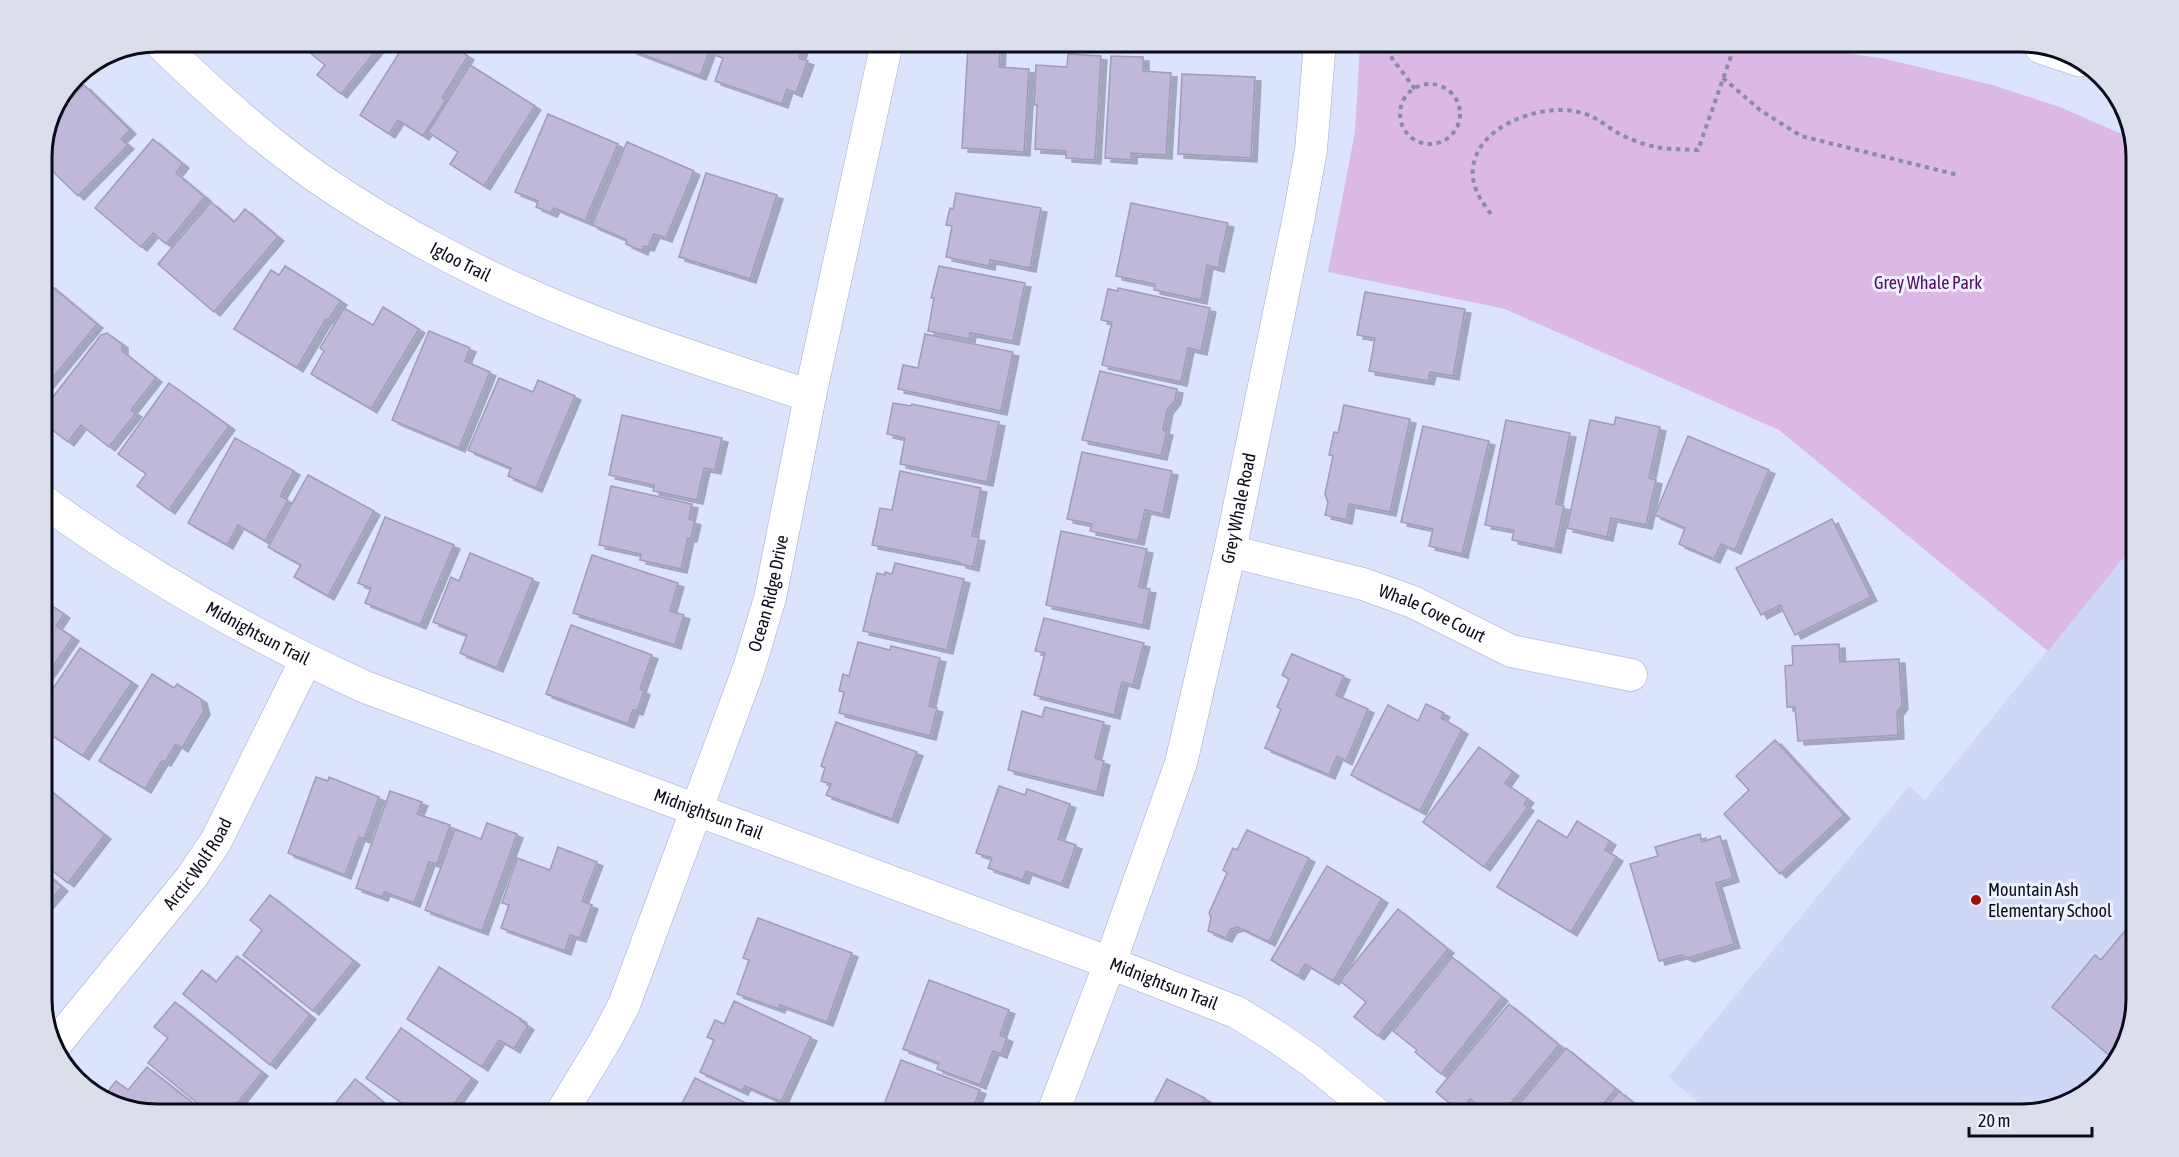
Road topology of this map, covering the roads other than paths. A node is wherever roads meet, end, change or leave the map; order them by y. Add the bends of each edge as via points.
1 (1319, 52) edge
2 (170, 53) edge
3 (885, 53) edge
4 (810, 396) junction
5 (53, 508) edge
6 (1230, 551) junction
7 (306, 660) junction
8 (1632, 675) dead end
9 (696, 810) junction
10 (1110, 963) junction
11 (60, 1039) edge
12 (567, 1104) edge
13 (1056, 1104) edge
14 (1364, 1104) edge

1 - 6 street, Grey Whale Road via 1311,150
2 - 4 street, Igloo Trail via 263,136 318,177 394,225 520,291 586,319
3 - 4 street, Ocean Ridge Drive
4 - 9 street, Ocean Ridge Drive via 770,598 749,668
5 - 7 street, Midnightsun Trail via 157,578
6 - 8 street, Whale Cove Court via 1413,602 1511,651
6 - 10 street, Grey Whale Road via 1181,763
7 - 9 street, Midnightsun Trail via 365,687
7 - 11 street, Arctic Wolf Road via 216,841 191,878
9 - 10 street, Midnightsun Trail
9 - 12 street, Ocean Ridge Drive via 624,1005
10 - 13 street, Grey Whale Road
10 - 14 street, Midnightsun Trail via 1236,1012 1310,1060

